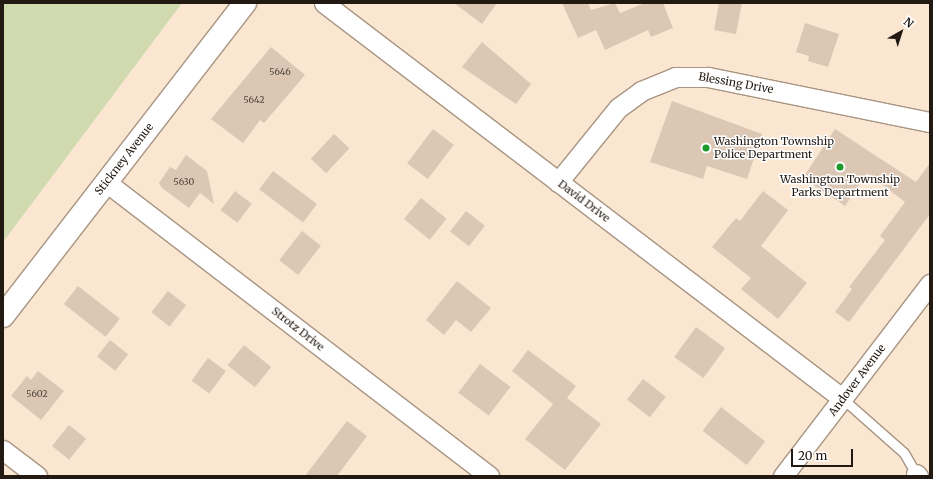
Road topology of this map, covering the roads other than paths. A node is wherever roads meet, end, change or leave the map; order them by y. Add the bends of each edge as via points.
1 (245, 3) edge
2 (324, 3) edge
3 (930, 122) edge
4 (106, 182) junction
5 (558, 182) junction
6 (930, 284) edge
7 (3, 316) edge
8 (844, 399) junction
9 (3, 450) edge
10 (917, 475) edge
11 (37, 476) edge
12 (489, 476) edge
13 (783, 476) edge

1 - 4 street, Stickney Avenue
2 - 5 street, David Drive
3 - 5 street, Blessing Drive via 708,77 675,77 641,91 618,108
4 - 7 street, Stickney Avenue
4 - 12 street, Strotz Drive
5 - 8 street, David Drive
6 - 8 street, Andover Avenue
8 - 10 lane via 904,453
8 - 13 street, Andover Avenue
9 - 11 street

